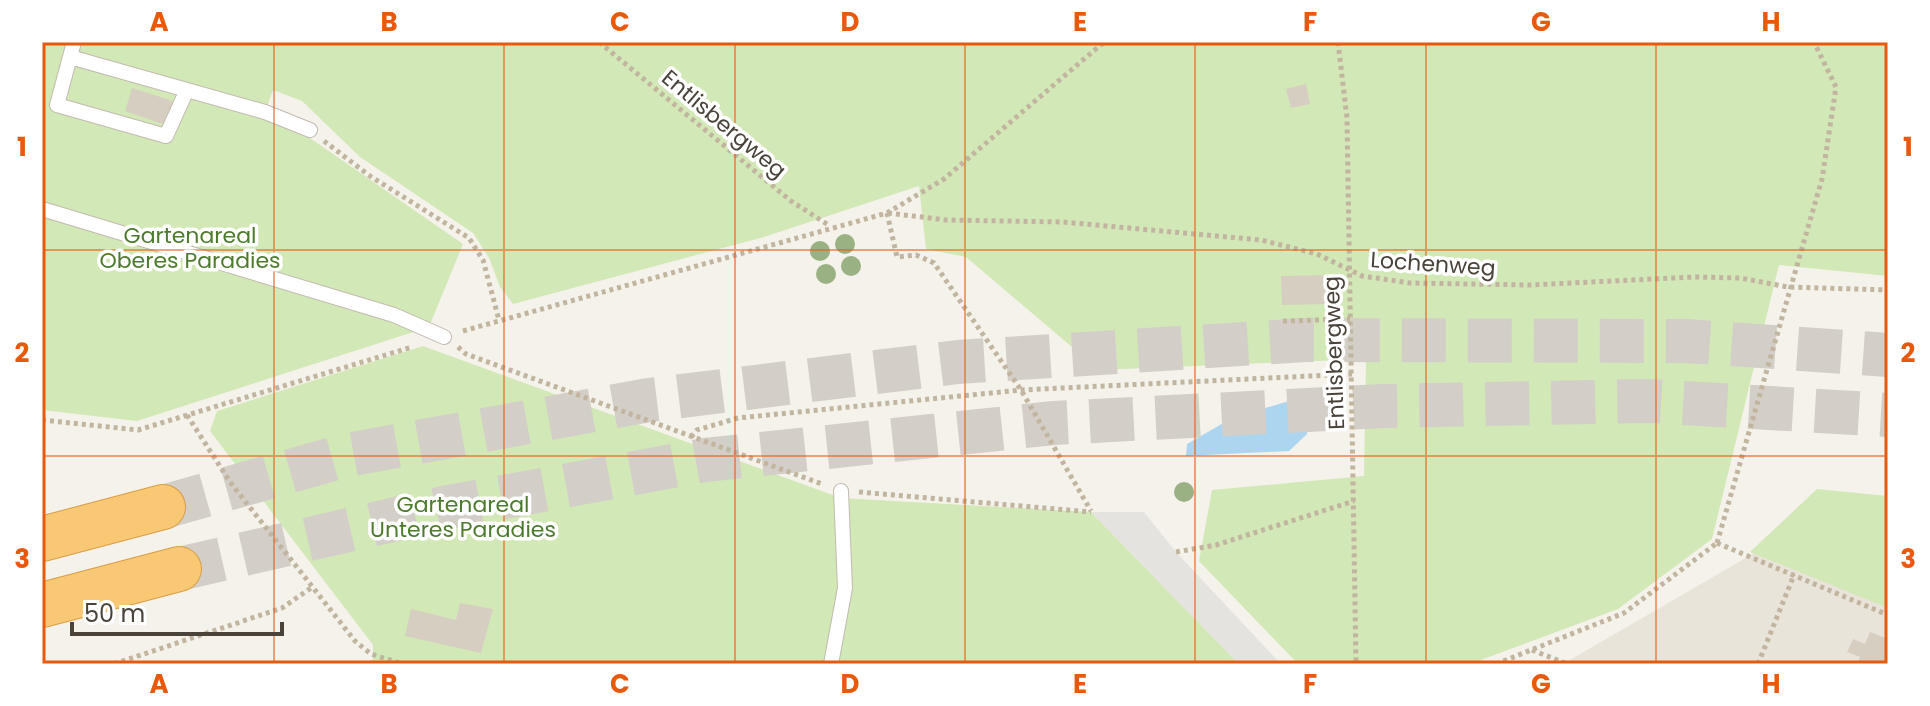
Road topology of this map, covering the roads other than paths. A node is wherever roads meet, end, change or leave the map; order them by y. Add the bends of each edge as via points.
1 (72, 50) edge
2 (186, 92) junction
3 (310, 130) dead end
4 (42, 209) edge
5 (444, 337) road end
6 (841, 491) road end
7 (163, 507) tunnel mouth
8 (42, 539) edge
9 (179, 569) tunnel mouth
10 (42, 605) edge
11 (831, 664) edge

1 - 2 lane
1 - 2 lane via 57,105 166,136
2 - 3 lane via 265,112
4 - 5 lane via 394,315
6 - 11 lane via 845,588
7 - 8 highway
9 - 10 highway

